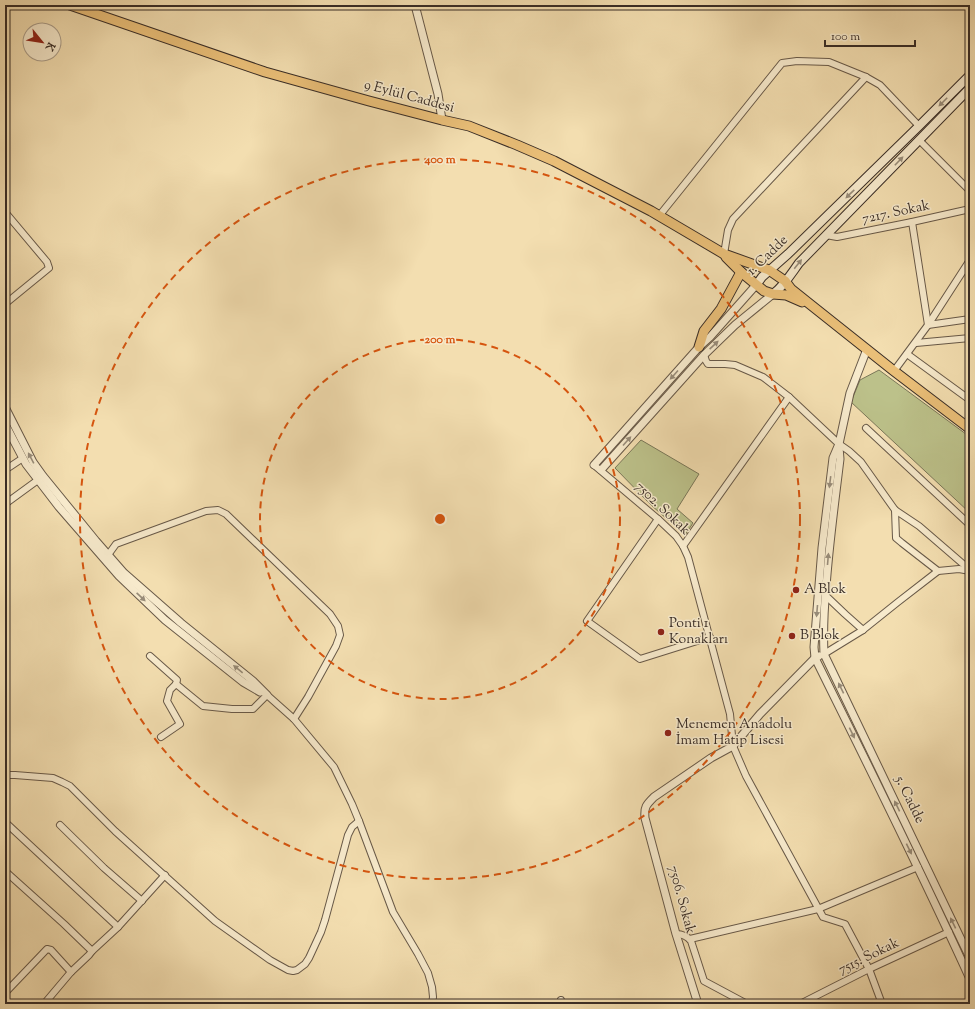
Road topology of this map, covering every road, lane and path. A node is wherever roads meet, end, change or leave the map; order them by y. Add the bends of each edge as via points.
1 (70, 5) edge
2 (415, 5) edge
3 (970, 75) edge
4 (866, 77) junction
5 (970, 88) edge
6 (442, 120) junction
7 (919, 126) junction
8 (919, 140) junction
9 (970, 191) edge
10 (970, 209) edge
11 (5, 212) edge
12 (659, 216) junction
13 (912, 222) junction
14 (826, 235) junction
15 (724, 254) junction
16 (970, 260) edge
17 (770, 270) junction
18 (741, 272) junction
19 (785, 281) junction
20 (757, 284) junction
21 (773, 294) junction
22 (5, 304) edge
23 (811, 305) junction
24 (970, 320) edge
25 (928, 325) junction
26 (970, 338) edge
27 (916, 343) junction
28 (867, 350) junction
29 (701, 351) junction
30 (907, 354) junction
31 (894, 371) junction
32 (789, 397) junction
33 (970, 400) edge
34 (5, 407) edge
35 (5, 426) edge
36 (866, 428) dead end
37 (970, 429) edge
38 (839, 444) junction
39 (23, 458) junction
40 (594, 465) joint
41 (5, 470) edge
42 (601, 470) junction
43 (41, 478) junction
44 (5, 504) edge
45 (895, 510) junction
46 (658, 519) junction
47 (970, 525) edge
48 (683, 546) junction
49 (108, 555) junction
50 (970, 570) edge
51 (938, 571) junction
52 (826, 596) junction
53 (863, 630) junction
54 (710, 637) junction
55 (824, 654) junction
56 (150, 656) dead end
57 (815, 658) junction
58 (176, 684) junction
59 (268, 696) junction
60 (294, 719) junction
61 (161, 737) dead end
62 (733, 746) junction
63 (5, 779) edge
64 (359, 821) junction
65 (5, 822) edge
66 (60, 825) dead end
67 (918, 867) junction
68 (5, 871) edge
69 (165, 875) junction
70 (142, 902) junction
71 (818, 909) junction
72 (118, 927) junction
73 (949, 932) junction
74 (676, 934) junction
75 (690, 939) junction
76 (92, 951) junction
77 (970, 958) edge
78 (869, 969) junction
79 (71, 972) junction
80 (970, 979) edge
81 (5, 993) edge
82 (44, 1004) edge
83 (432, 1004) edge
84 (698, 1004) edge
85 (747, 1004) edge
86 (800, 1004) edge
87 (882, 1004) edge

1 - 6 main road, 9 Eylül Caddesi via 265,72
2 - 6 street via 438,94
3 -> 7 main road, 1. Cadde
4 - 7 street via 880,85
4 - 12 street via 829,62 782,63
4 - 15 street via 733,219 728,230
5 - 8 main road, 1. Cadde
6 - 12 main road, 9 Eylül Caddesi via 469,126 518,145
7 -> 17 main road, 1. Cadde
8 - 9 street
14 -> 8 main road, 1. Cadde
10 - 13 street, 7217. Sokak
11 - 22 street via 47,262 49,268
12 - 15 main road, 9 Eylül Caddesi
13 - 14 street, 7217. Sokak via 837,237
13 - 25 street
19 -> 14 main road, 1. Cadde via 798,263
15 - 17 main road, 9 Eylül Caddesi
15 - 18 main road, 9 Eylül Caddesi
16 - 25 street
17 - 19 main road, 9 Eylül Caddesi
17 - 20 main road, 1. Cadde
18 - 20 main road, 9 Eylül Caddesi
18 - 29 main road via 722,309 704,331
19 - 21 main road, 1. Cadde
19 - 23 main road, 9 Eylül Caddesi
20 - 21 main road, 9 Eylül Caddesi via 764,291
20 - 29 street, 1. Cadde via 710,337
21 - 23 main road, 9 Eylül Caddesi via 786,295
29 -> 21 street, 1. Cadde
23 - 28 main road, 9 Eylül Caddesi
24 - 25 street
25 - 27 street
26 - 27 street
27 - 30 street
28 - 31 main road, 9 Eylül Caddesi
28 - 38 street via 850,393
29 - 32 street via 708,364 735,365 763,377
29 -> 40 street, 1. Cadde
42 -> 29 street, 1. Cadde
30 - 31 street
30 - 33 street
31 - 37 main road, 9 Eylül Caddesi
32 - 38 street
32 - 48 street
43 -> 34 street
35 - 39 street
36 - 47 street
38 - 45 street via 861,462
52 -> 38 street via 840,459
38 -> 57 street via 833,458 822,548
39 - 41 street
39 - 43 street
40 - 42 street, 7502. Sokak
42 - 46 street, 7502. Sokak
43 - 44 street
43 - 49 street
43 -> 59 street via 60,506 119,576 159,615 243,682
45 - 50 street via 919,526
45 - 51 street via 896,538
46 - 48 street, 7502. Sokak
46 - 54 street via 587,621 640,659
48 - 54 street, 7502. Sokak
59 -> 49 street via 129,578
49 - 60 street via 116,544 206,511 218,510 226,514 330,614 338,626 340,635 336,646
50 - 51 street
51 - 53 street
52 - 53 street
52 - 55 street
53 - 55 street
54 - 62 street, 7502. Sokak via 730,714
55 - 57 street
77 -> 55 street, 5. Cadde
56 - 58 street via 176,680
57 - 62 street via 760,714
57 -> 67 street
58 - 59 street via 203,706 210,707 253,709
58 - 61 street via 170,690 167,700 180,724
59 - 60 street
60 - 64 street via 334,767
62 - 71 street, 7502. Sokak via 746,776
62 - 74 street, 7506. Sokak via 654,797 644,809
63 - 69 street via 8,775 52,778 70,786 115,831
64 - 69 street via 348,835 321,932 309,958 297,970 282,967 261,954 215,920
64 - 83 street via 393,912 428,973 432,987
65 - 72 street
66 - 70 street
67 - 71 street
67 - 73 street
68 - 76 street
69 - 70 street
70 - 72 street
71 - 75 street
71 - 78 street via 823,917 846,924
72 - 76 street
73 - 78 street, 7515. Sokak
73 - 80 street
74 - 75 street via 682,934
74 - 84 street, 7506. Sokak
75 - 85 street via 704,981
76 - 79 street
78 - 86 street, 7515. Sokak
78 - 87 street
79 - 81 street via 51,950 47,949
79 - 82 street

